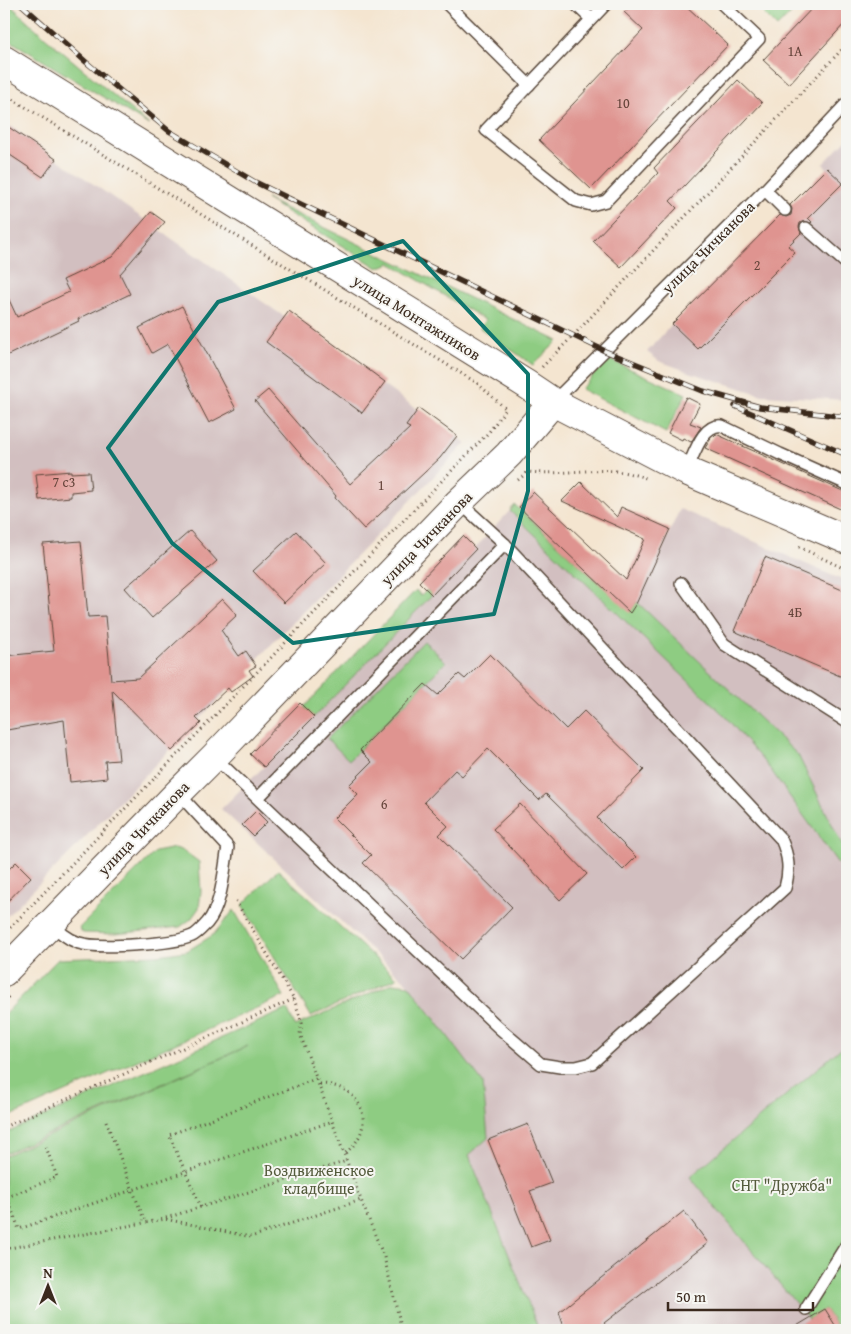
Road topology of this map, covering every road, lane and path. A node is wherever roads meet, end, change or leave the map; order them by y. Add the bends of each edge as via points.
1 (447, 4) edge
2 (575, 4) edge
3 (606, 4) edge
4 (722, 4) edge
5 (591, 19) junction
6 (847, 44) edge
7 (4, 60) edge
8 (529, 85) junction
9 (4, 94) edge
10 (847, 103) edge
11 (765, 190) junction
12 (785, 210) dead end
13 (806, 228) dead end
14 (847, 264) edge
15 (526, 384) junction
16 (553, 402) junction
17 (506, 409) junction
18 (686, 470) junction
19 (847, 484) edge
20 (459, 502) junction
21 (847, 540) edge
22 (505, 544) junction
23 (681, 583) dead end
24 (847, 722) edge
25 (214, 757) junction
26 (178, 792) junction
27 (258, 798) junction
28 (223, 878) junction
29 (51, 923) junction
30 (4, 934) edge
31 (4, 972) edge
32 (294, 999) junction
33 (318, 1078) junction
34 (320, 1084) junction
35 (106, 1121) dead end
36 (333, 1121) junction
37 (4, 1127) edge
38 (46, 1147) dead end
39 (344, 1154) junction
40 (347, 1161) junction
41 (186, 1173) junction
42 (4, 1189) edge
43 (134, 1190) junction
44 (7, 1197) junction
45 (361, 1200) junction
46 (201, 1207) junction
47 (164, 1219) junction
48 (145, 1222) junction
49 (847, 1244) edge
50 (4, 1249) edge
51 (806, 1309) dead end
52 (402, 1330) edge

1 - 8 lane
2 - 5 lane
3 - 5 lane
4 - 8 lane via 759,39 606,201 592,205 576,201 486,130
5 - 8 lane
6 - 15 path
7 - 15 main road, улица Монтажников
9 - 17 path via 477,383
10 - 11 lane, улица Чичканова
11 - 12 lane
11 - 16 lane, улица Чичканова
13 - 14 lane
15 - 16 main road, улица Монтажников
15 - 17 path
16 - 18 main road, улица Монтажников
16 - 20 main road, улица Чичканова via 509,454
17 - 30 path via 489,432
18 - 19 lane via 704,433 717,425
18 - 21 main road, улица Монтажников
20 - 22 lane
20 - 25 main road, улица Чичканова
22 - 27 lane
22 - 27 lane via 781,839 789,862 785,888 592,1063 576,1067 541,1064
23 - 24 lane via 724,644
25 - 26 main road, улица Чичканова
25 - 27 lane
26 - 28 lane via 228,847
26 - 29 main road, улица Чичканова
28 - 29 lane via 220,895 208,922 193,936 114,946 80,944 65,937
28 - 32 path
29 - 31 main road, улица Чичканова
32 - 33 path via 302,1023 300,1034
32 - 37 path
33 - 34 path
33 - 41 path via 169,1135
34 - 36 path
34 - 39 path via 343,1088 359,1104 363,1127 356,1143
35 - 43 path
36 - 39 path
36 - 41 path
38 - 44 path via 57,1176
39 - 40 path
40 - 45 path
40 - 46 path
41 - 43 path
41 - 46 path
42 - 44 path
43 - 44 path via 20,1229
43 - 48 path
45 - 47 path via 251,1237
45 - 52 path via 384,1256
46 - 47 path
47 - 48 path
48 - 50 path
49 - 51 lane

